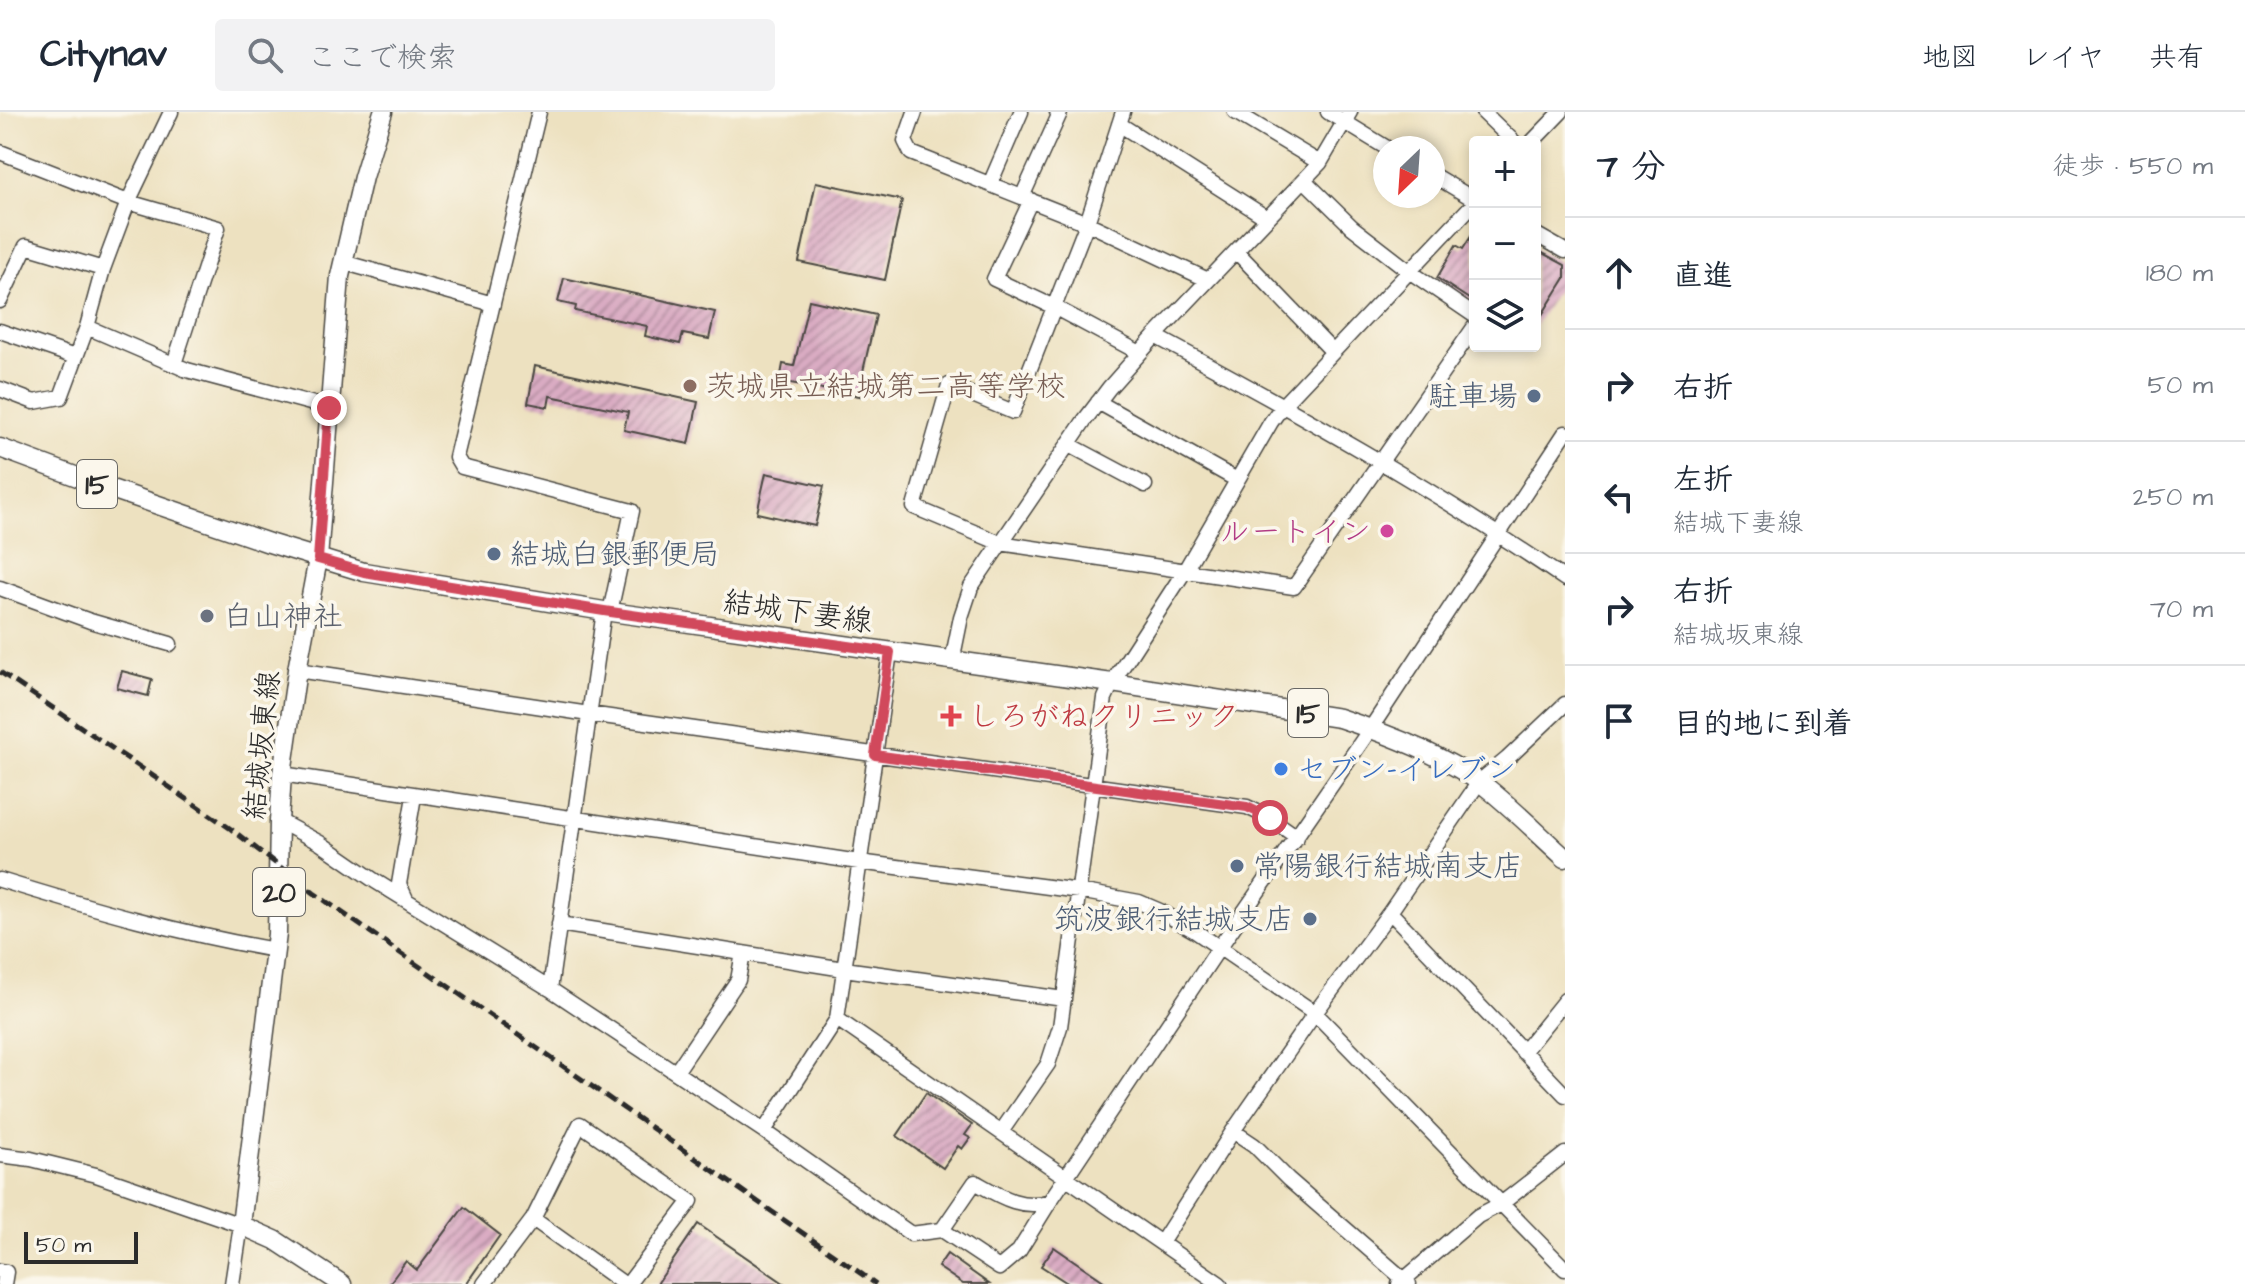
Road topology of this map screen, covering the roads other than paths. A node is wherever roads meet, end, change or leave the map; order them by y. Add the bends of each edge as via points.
1 (171, 112) edge
2 (383, 112) edge
3 (539, 112) edge
4 (915, 112) edge
5 (1021, 112) edge
6 (1057, 112) edge
7 (1235, 112) edge
8 (1328, 112) edge
9 (1483, 112) edge
10 (1561, 112) edge
11 (1347, 117) edge
12 (1121, 118) edge
13 (1508, 136) edge
14 (1538, 136) edge
15 (1373, 137) edge
16 (0, 152) edge
17 (1320, 163) junction
18 (1304, 180) junction
19 (1445, 182) edge
20 (990, 184) junction
21 (1469, 197) edge
22 (1026, 199) junction
23 (128, 202) junction
24 (1469, 207) edge
25 (1267, 218) junction
26 (1087, 223) junction
27 (1541, 237) edge
28 (1236, 251) junction
29 (1565, 251) edge
30 (342, 262) junction
31 (103, 269) junction
32 (1409, 271) junction
33 (1208, 280) junction
34 (0, 301) edge
35 (493, 304) junction
36 (1054, 307) junction
37 (1469, 312) edge
38 (87, 327) junction
39 (0, 331) edge
40 (1469, 335) edge
41 (1155, 336) junction
42 (1333, 352) junction
43 (1140, 353) junction
44 (75, 357) junction
45 (174, 364) junction
46 (0, 389) edge
47 (1098, 402) junction
48 (1283, 405) junction
49 (329, 408) junction
50 (1565, 433) edge
51 (1068, 444) junction
52 (0, 448) edge
53 (1379, 463) junction
54 (1237, 480) junction
55 (1145, 485) dead end
56 (1499, 534) junction
57 (1000, 543) junction
58 (318, 559) junction
59 (1184, 572) junction
60 (1565, 579) edge
61 (0, 588) edge
62 (607, 612) junction
63 (170, 644) dead end
64 (890, 652) junction
65 (952, 661) junction
66 (297, 670) junction
67 (1112, 683) junction
68 (1565, 704) edge
69 (589, 714) junction
70 (1371, 728) junction
71 (875, 755) junction
72 (282, 774) junction
73 (1479, 782) junction
74 (1092, 786) junction
75 (414, 796) junction
76 (574, 819) junction
77 (279, 821) junction
78 (1297, 837) junction
79 (1565, 858) edge
80 (859, 862) junction
81 (0, 880) edge
82 (1079, 891) junction
83 (406, 899) junction
84 (1390, 912) junction
85 (559, 924) junction
86 (1219, 948) junction
87 (275, 950) junction
88 (743, 953) junction
89 (844, 969) junction
90 (550, 989) junction
91 (1064, 999) junction
92 (1565, 1000) edge
93 (1315, 1013) junction
94 (837, 1019) junction
95 (1523, 1052) junction
96 (676, 1072) junction
97 (1565, 1095) edge
98 (764, 1131) junction
99 (1233, 1131) junction
100 (1001, 1132) junction
101 (1565, 1154) edge
102 (0, 1155) edge
103 (1067, 1177) junction
104 (1050, 1201) junction
105 (1501, 1204) junction
106 (533, 1219) junction
107 (241, 1225) junction
108 (942, 1230) junction
109 (1161, 1243) junction
110 (1565, 1269) edge
111 (0, 1271) edge
112 (1214, 1282) edge
113 (1404, 1282) edge
114 (4, 1284) edge
115 (232, 1284) edge
116 (342, 1284) edge
117 (484, 1284) edge
118 (626, 1284) edge

1 - 23 street
2 - 30 main road, 結城坂東線 / 20
3 - 35 street
4 - 20 street via 905,141 911,153
5 - 20 street
6 - 22 street
7 - 17 street
8 - 11 street
9 - 13 street
10 - 14 street
11 - 15 street
11 - 17 street
12 - 25 street
12 - 26 street
16 - 23 street
17 - 18 street
18 - 25 street
18 - 32 street via 1352,227
19 - 21 street
20 - 22 street
22 - 26 street
22 - 36 street via 994,279
23 - 31 street
23 - 45 street via 218,228
24 - 32 street
25 - 28 street
26 - 33 street
26 - 36 street
27 - 29 street
28 - 33 street
28 - 42 street
30 - 35 street
30 - 49 main road, 結城坂東線 / 20
31 - 34 street via 26,246
31 - 38 street
32 - 37 street
32 - 42 street
33 - 41 street
35 - 62 street via 456,457 462,467 632,511
36 - 43 street
36 - 57 street via 1013,412 949,385 914,507
38 - 44 street
38 - 45 street
39 - 44 street
40 - 53 street
41 - 43 street
41 - 48 street
42 - 48 street
43 - 47 street
44 - 46 street via 61,397 34,402
45 - 49 street
47 - 51 street
47 - 54 street
48 - 53 street
48 - 54 street
49 - 58 main road, 結城坂東線 / 20
50 - 56 street
51 - 55 street
51 - 57 street
52 - 58 main road, 結城下妻線 / 15
53 - 56 street
53 - 59 street via 1294,587
54 - 59 street
56 - 60 street
56 - 70 street
57 - 59 street
57 - 65 street via 971,587
58 - 62 main road, 結城下妻線 / 15 via 364,572
58 - 66 main road, 結城坂東線 / 20
59 - 67 street
61 - 63 street
62 - 64 main road, 結城下妻線 / 15
62 - 69 street
64 - 65 main road, 結城下妻線 / 15
64 - 71 street
65 - 67 main road, 結城下妻線 / 15
66 - 69 street
66 - 72 main road, 結城坂東線 / 20
67 - 70 main road, 結城下妻線 / 15 via 1339,718
67 - 74 street via 1105,698
68 - 73 street
69 - 71 street
69 - 76 street
70 - 73 main road, 結城下妻線 / 15
70 - 78 street
71 - 74 street
71 - 80 street
72 - 75 street
72 - 77 main road, 結城坂東線 / 20
73 - 79 main road, 結城下妻線 / 15
73 - 84 street
74 - 78 street via 1247,807
74 - 82 street
75 - 76 street
75 - 83 street via 399,884
76 - 80 street
76 - 85 street
77 - 83 street
77 - 87 main road, 結城坂東線 / 20
78 - 86 street
80 - 82 street
80 - 89 street
81 - 87 street via 167,927
82 - 86 street via 1139,902
82 - 91 street
83 - 90 street
84 - 93 street
84 - 95 street
85 - 88 street
85 - 90 street
86 - 93 street
86 - 103 street
87 - 107 main road, 結城坂東線 / 20
88 - 89 street
88 - 96 street via 738,980
89 - 91 street
89 - 94 street
90 - 96 street
91 - 100 street via 1048,1064
92 - 95 street
93 - 99 street
93 - 105 street
94 - 98 street
94 - 100 street
95 - 97 street
96 - 98 street
98 - 108 street via 911,1234
99 - 109 street
99 - 113 street
100 - 103 street
101 - 105 street
102 - 107 street via 96,1175
103 - 104 street
103 - 109 street
104 - 108 street via 1021,1204 975,1182
104 - 108 street via 1019,1251 999,1268
105 - 110 street
105 - 113 street via 1478,1216
106 - 117 street
106 - 118 street
106 - 118 street via 580,1124 691,1201
107 - 115 street
107 - 116 main road via 275,1240
109 - 112 street
111 - 114 street via 6,1272

